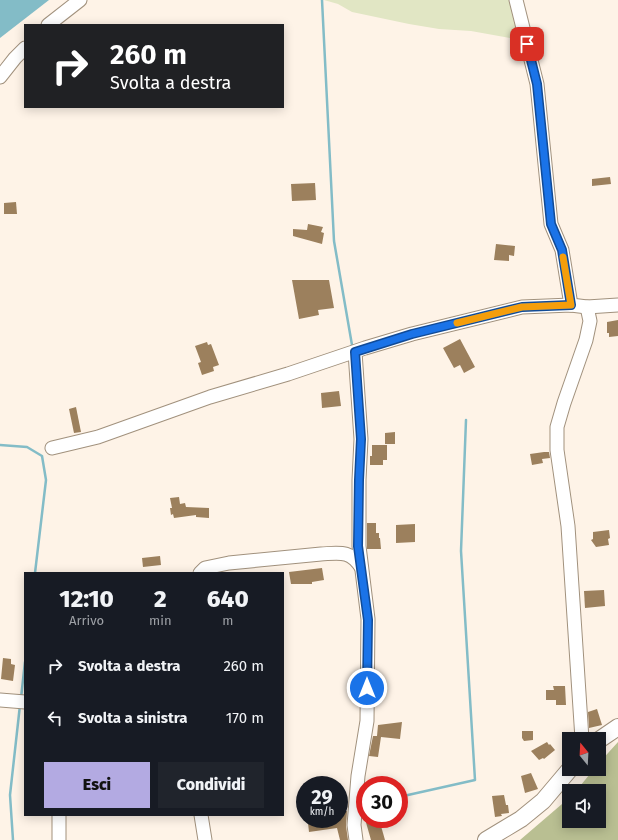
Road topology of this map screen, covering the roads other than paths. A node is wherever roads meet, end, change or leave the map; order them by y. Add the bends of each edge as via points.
1 (80, 0) edge
2 (516, 0) edge
3 (49, 24) edge
4 (24, 49) edge
5 (0, 77) edge
6 (571, 305) junction
7 (618, 306) edge
8 (587, 307) junction
9 (355, 352) junction
10 (52, 448) dead end
11 (361, 567) junction
12 (201, 572) edge
13 (618, 727) edge
14 (582, 732) edge
15 (606, 735) edge
16 (564, 776) edge
17 (59, 816) edge
18 (201, 816) edge
19 (59, 840) edge
20 (205, 840) edge
21 (356, 840) edge
22 (486, 840) edge

1 - 3 street
2 - 6 street via 537,84 551,224 562,250
4 - 5 street
6 - 8 street
6 - 9 street via 522,307 412,334
7 - 8 street
8 - 14 street via 590,321 586,340 557,427 557,450 568,526
9 - 10 street via 210,397 98,438
9 - 11 street via 361,424 358,546
11 - 12 street via 350,555 335,553 229,564 205,568
11 - 21 street via 368,620 367,721 358,776 354,825
13 - 15 main road
16 - 22 main road via 543,801 521,819
17 - 19 street
18 - 20 street

